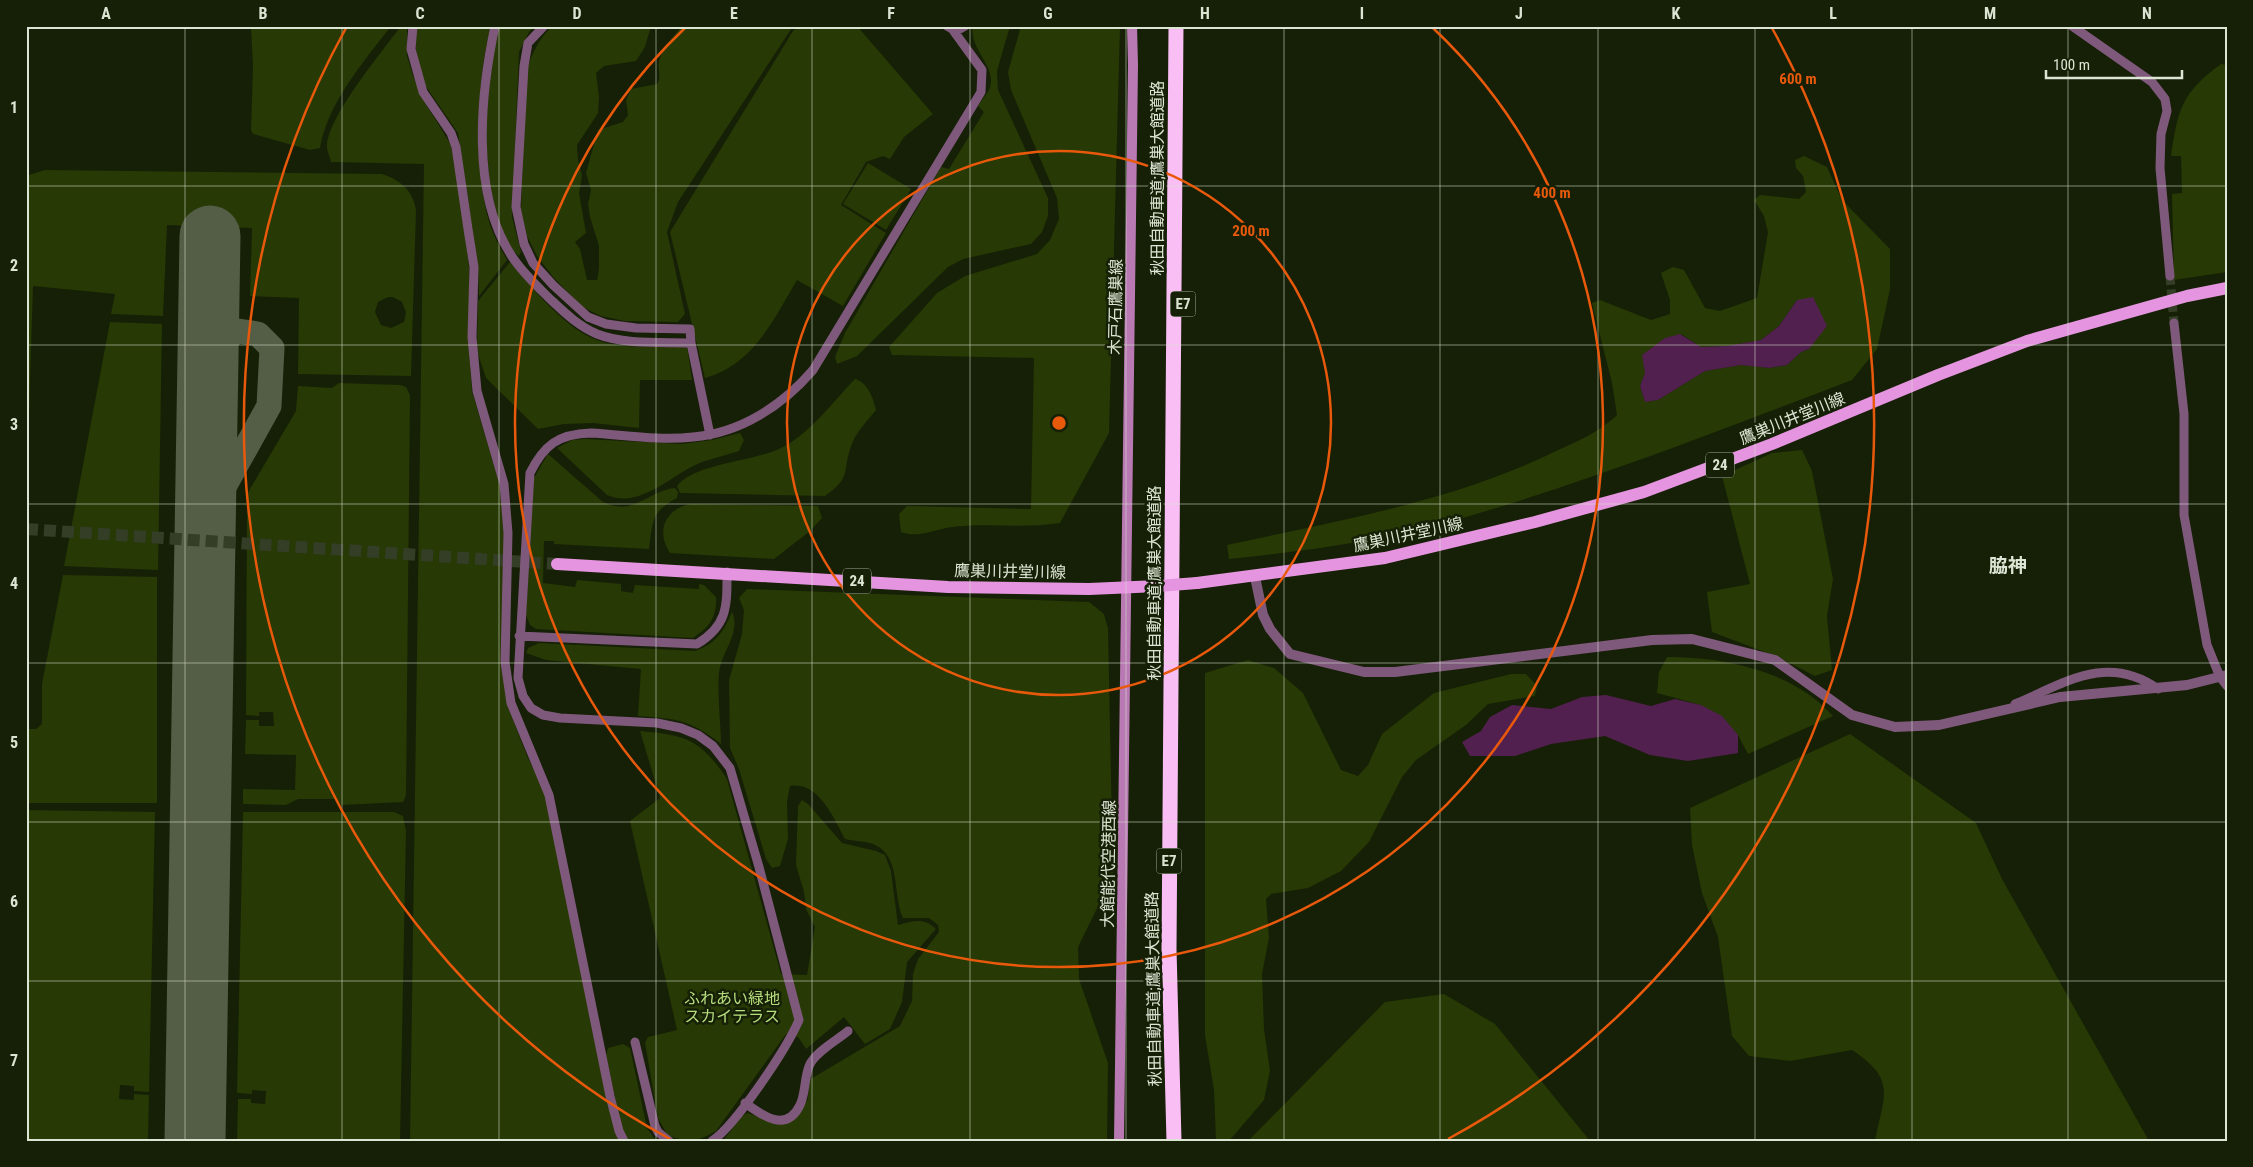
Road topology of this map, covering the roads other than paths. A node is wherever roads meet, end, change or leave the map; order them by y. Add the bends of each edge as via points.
1 (413, 26) edge
2 (494, 26) edge
3 (544, 26) edge
4 (965, 26) edge
5 (1132, 26) edge
6 (1176, 26) edge
7 (1185, 26) edge
8 (2072, 26) edge
9 (950, 28) edge
10 (2170, 276) tunnel mouth
11 (2227, 288) edge
12 (2174, 323) tunnel mouth
13 (691, 343) junction
14 (710, 435) junction
15 (557, 564) tunnel mouth
16 (727, 572) junction
17 (1255, 577) junction
18 (1127, 588) junction
19 (520, 636) junction
20 (2225, 679) edge
21 (2158, 688) junction
22 (2001, 710) junction
23 (848, 1031) dead end
24 (634, 1042) dead end
25 (745, 1103) junction
26 (624, 1141) edge
27 (670, 1141) edge
28 (712, 1141) edge
29 (1119, 1141) edge
30 (1174, 1141) edge
31 (1184, 1141) edge

1 - 26 street via 411,49 423,92 451,133 456,147 474,267 472,337 476,391 504,484 508,533 505,662 511,703 549,795 610,1096
2 - 13 street via 484,101 484,174 498,228 511,256 537,287 575,322 598,334 618,339
3 - 13 street via 528,44 524,66 516,207 530,257 553,285 588,317 606,324 636,328 690,329
4 - 9 street via 960,30
5 - 18 main road, 木戸石鷹巣線
6 - 30 highway, 秋田自動車道;鷹巣大館道路 / E7 via 1169,940
7 - 31 highway, 秋田自動車道;鷹巣大館道路 / E7 via 1179,839
8 - 10 street via 2152,82 2165,99 2167,111 2161,134 2160,168
9 - 14 street via 982,70 983,82 981,92 928,182 808,375 782,401 762,414
11 - 17 main road, 鷹巣川井堂川線 / 24 via 2187,296 2027,341 1644,492 1432,548
12 - 20 street via 2184,414 2184,515 2208,645
13 - 14 street
14 - 19 street via 692,438 578,433 562,438 540,453 530,473
15 - 16 main road, 鷹巣川井堂川線 / 24
16 - 18 main road, 鷹巣川井堂川線 / 24 via 948,587
16 - 19 street via 725,609 720,625 697,644
17 - 18 main road, 鷹巣川井堂川線 / 24, bridge
17 - 22 street via 1263,615 1290,654 1364,672 1394,672 1652,640 1692,638 1774,660 1852,715 1895,727 1939,725
18 - 29 main road, 大館能代空港西線
19 - 25 street via 518,678 523,696 532,708 560,718 657,723 681,728 712,746 730,768 799,1020 791,1038
20 - 21 street
21 - 22 street via 2060,697
21 - 22 street via 2123,672 2088,673
23 - 25 street via 810,1064 800,1106 791,1115 781,1120 768,1119
24 - 27 street via 655,1126
25 - 28 street via 721,1135

